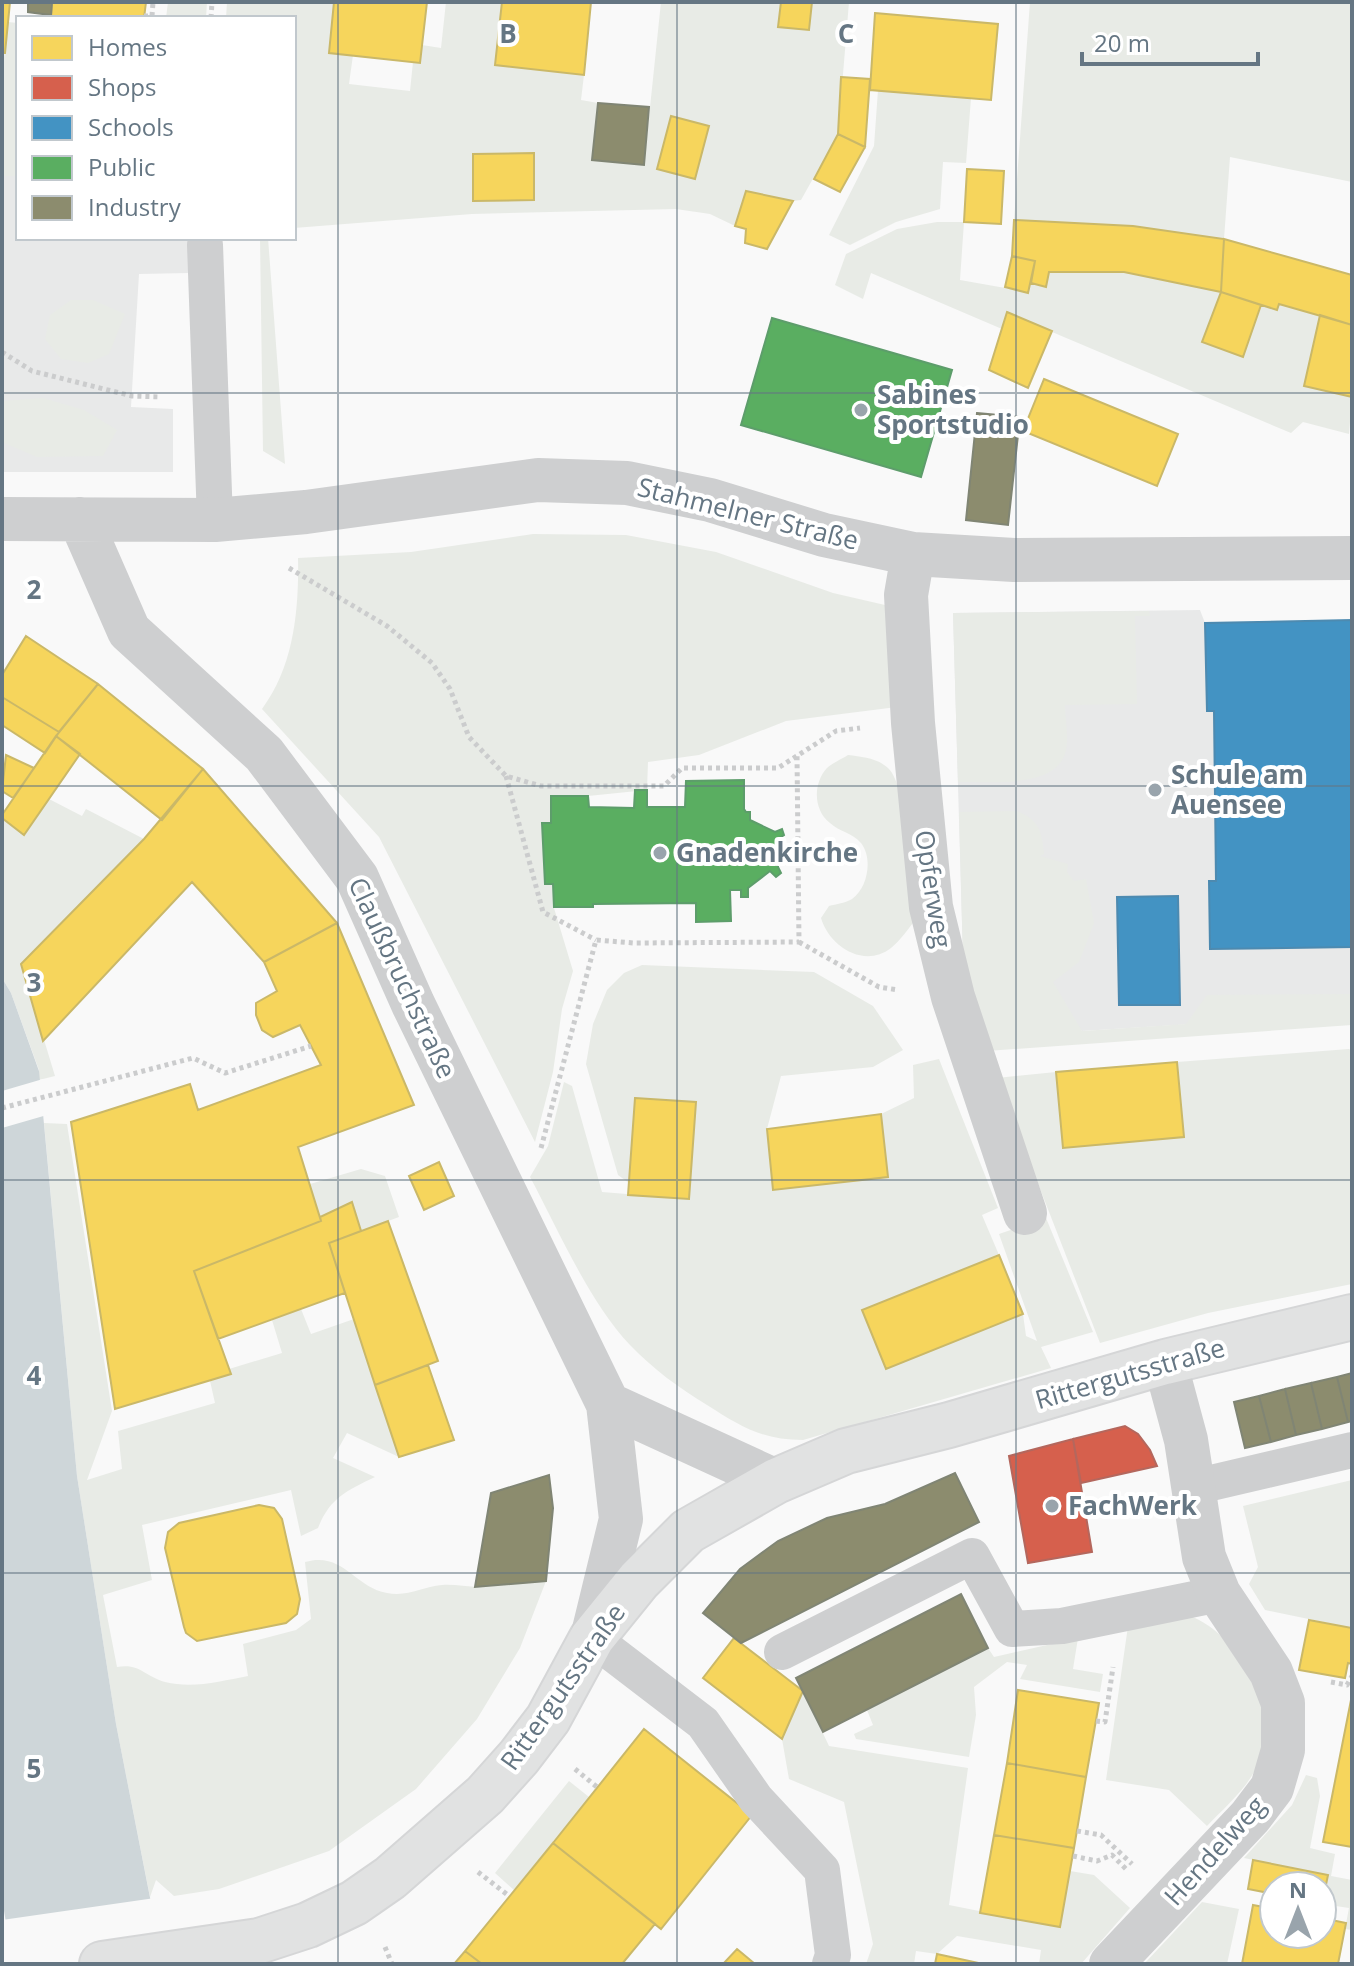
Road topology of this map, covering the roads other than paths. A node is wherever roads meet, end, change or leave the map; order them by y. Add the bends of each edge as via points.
1 (205, 245) dead end
2 (2, 519) edge
3 (80, 519) junction
4 (215, 520) junction
5 (913, 554) junction
6 (1352, 558) edge
7 (1025, 1213) dead end
8 (1352, 1317) edge
9 (1165, 1362) junction
10 (608, 1404) junction
11 (1352, 1450) edge
12 (776, 1481) junction
13 (1194, 1487) junction
14 (1219, 1594) junction
15 (592, 1638) junction
16 (782, 1652) dead end
17 (102, 1964) edge
18 (830, 1964) edge
19 (1111, 1964) edge

1 - 4 lane
2 - 3 street, Stahmelner Straße
3 - 4 street, Stahmelner Straße
3 - 10 street, Claußbruchstraße via 129,631 264,754 357,878
4 - 5 street, Stahmelner Straße via 538,480 627,483
5 - 6 street, Stahmelner Straße via 1014,560
5 - 7 street, Opferweg via 906,595 931,907 953,997
8 - 9 main road, Rittergutsstraße
9 - 12 main road, Rittergutsstraße via 846,1451
9 - 13 street, Hendelweg
10 - 12 street
10 - 15 street, Claußbruchstraße via 621,1519
11 - 13 lane
12 - 15 main road, Rittergutsstraße via 688,1531
13 - 14 street, Hendelweg via 1204,1557
14 - 16 lane via 1062,1626 1012,1629 972,1556
14 - 19 street, Hendelweg via 1267,1663 1283,1703 1280,1763 1272,1788 1250,1817
15 - 17 main road, Rittergutsstraße via 548,1719 485,1795 354,1903 259,1941
15 - 18 lane via 703,1723 756,1799 822,1870

